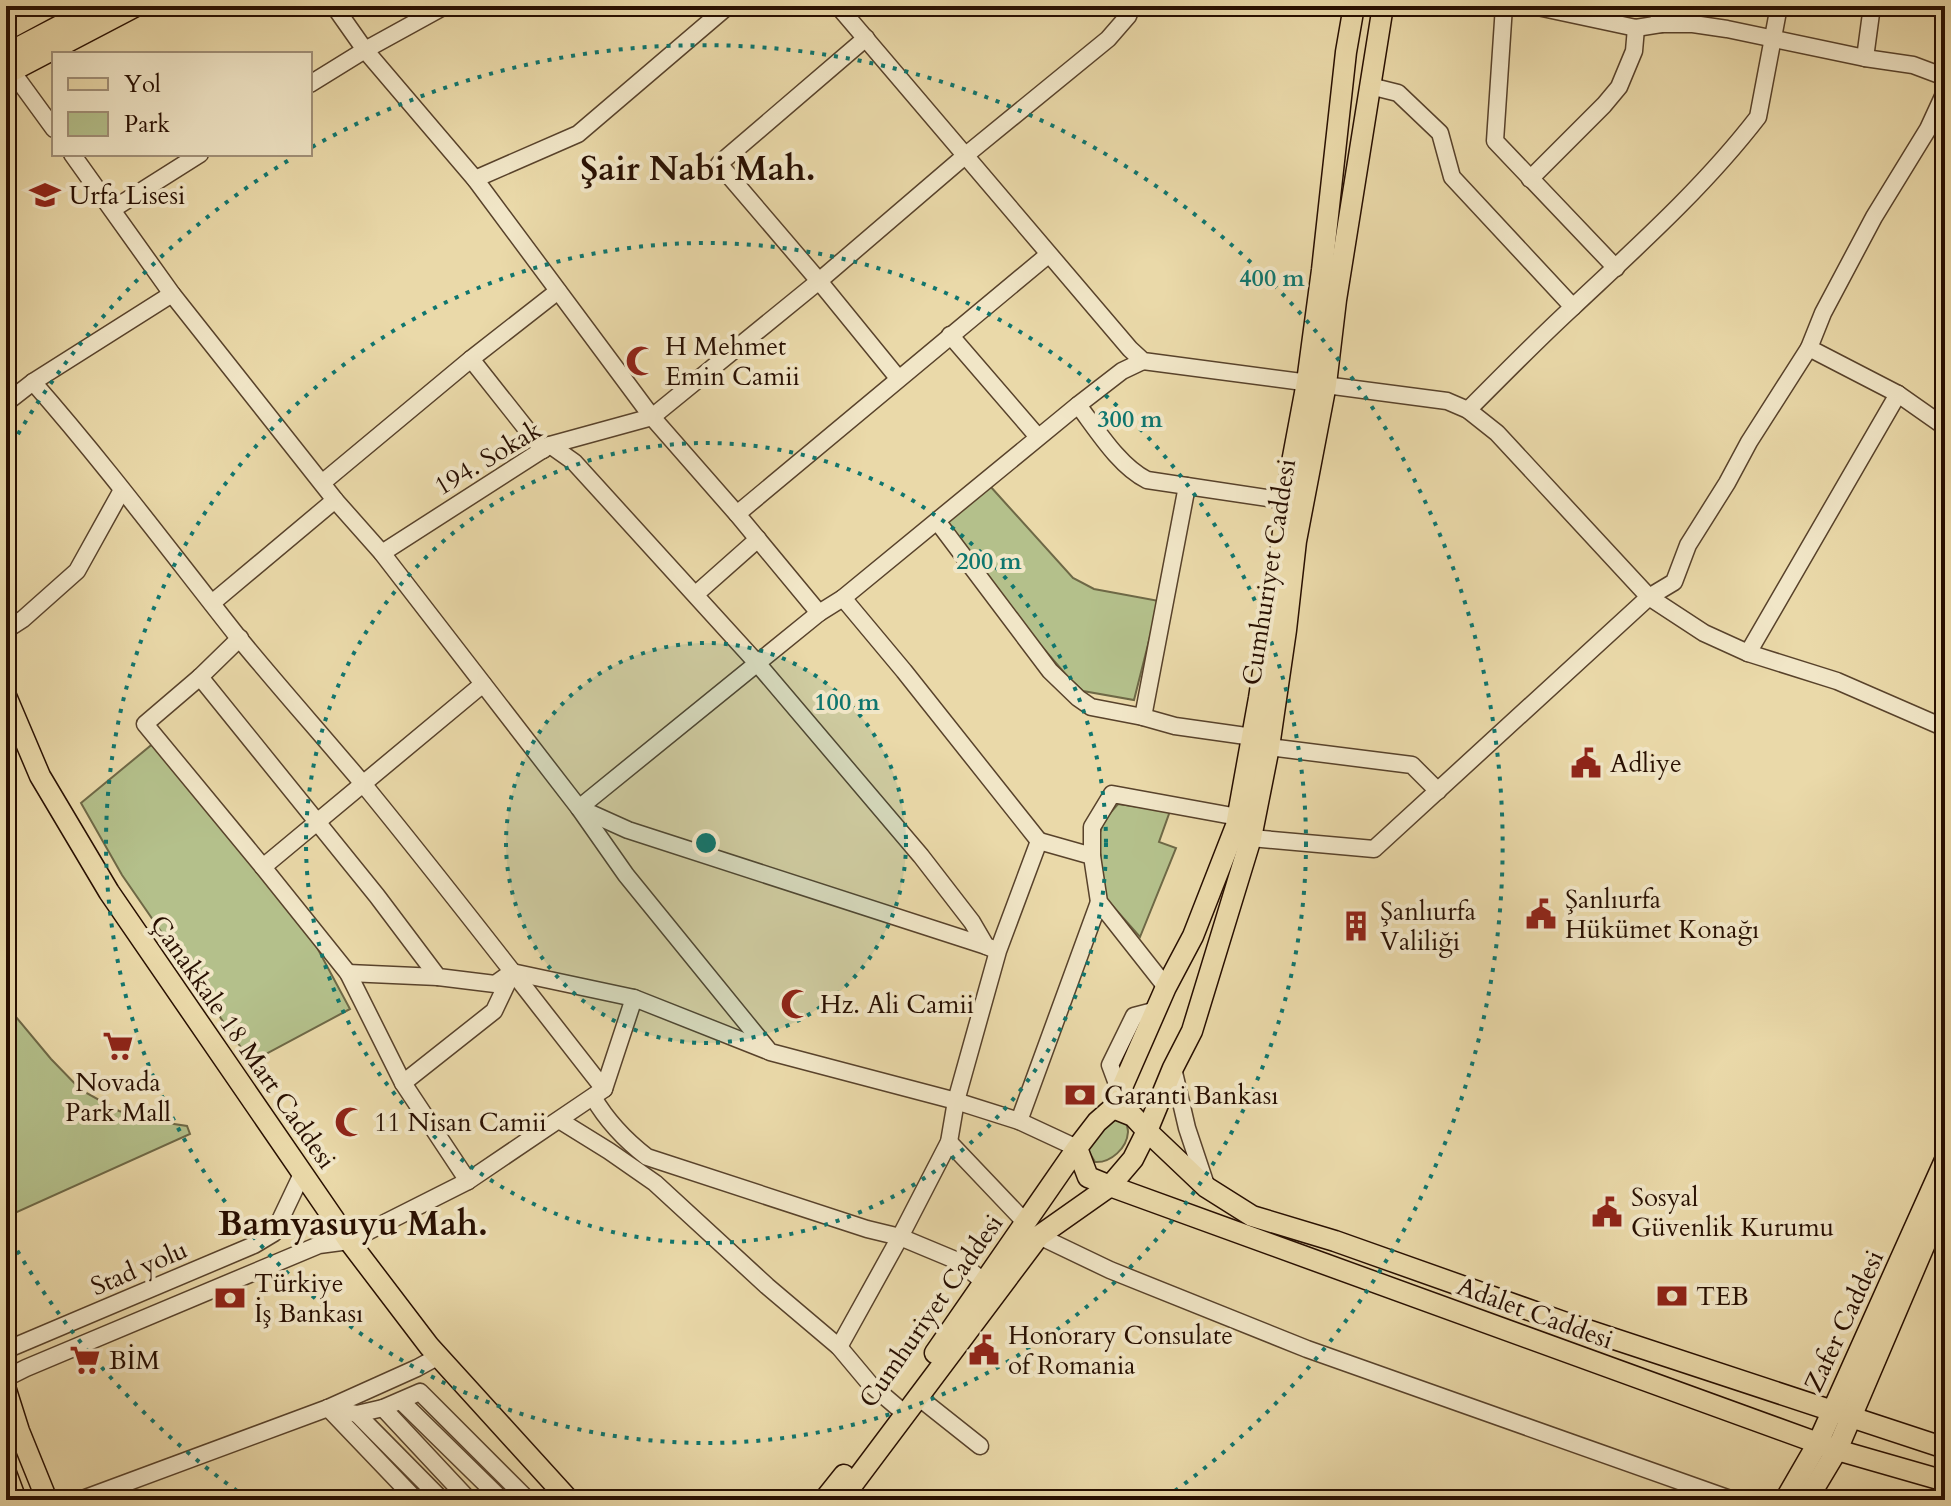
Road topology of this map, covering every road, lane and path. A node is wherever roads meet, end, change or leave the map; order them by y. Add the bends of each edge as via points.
1 (17, 6) edge
2 (49, 6) edge
3 (100, 6) edge
4 (134, 6) edge
5 (334, 6) edge
6 (445, 6) edge
7 (728, 6) edge
8 (838, 6) edge
9 (1132, 6) edge
10 (1354, 6) edge
11 (1383, 6) edge
12 (1504, 6) edge
13 (1533, 6) edge
14 (1656, 6) edge
15 (1779, 6) edge
16 (1872, 6) edge
17 (6, 12) edge
18 (1661, 24) junction
19 (1636, 28) junction
20 (6, 29) edge
21 (866, 38) junction
22 (1774, 39) junction
23 (365, 50) junction
24 (1865, 58) junction
25 (8, 66) edge
26 (1945, 77) edge
27 (312, 83) edge
28 (1370, 86) junction
29 (1945, 92) edge
30 (52, 126) edge
31 (966, 155) junction
32 (73, 156) edge
33 (197, 156) edge
34 (475, 179) junction
35 (1530, 179) junction
36 (113, 209) junction
37 (1048, 255) junction
38 (1616, 268) junction
39 (819, 281) junction
40 (558, 291) junction
41 (172, 294) junction
42 (1573, 307) junction
43 (950, 335) junction
44 (1809, 348) junction
45 (471, 359) junction
46 (1143, 361) junction
47 (898, 378) junction
48 (33, 382) junction
49 (1316, 383) junction
50 (1898, 394) junction
51 (6, 403) edge
52 (1078, 405) junction
53 (1468, 410) junction
54 (652, 417) junction
55 (1945, 427) edge
56 (1038, 437) junction
57 (546, 448) junction
58 (322, 483) junction
59 (1187, 486) junction
60 (122, 490) junction
61 (335, 500) junction
62 (1287, 501) junction
63 (737, 514) junction
64 (937, 521) junction
65 (758, 539) junction
66 (382, 553) junction
67 (696, 594) junction
68 (1649, 597) junction
69 (843, 598) junction
70 (212, 603) junction
71 (819, 613) junction
72 (6, 630) edge
73 (240, 638) junction
74 (1748, 653) junction
75 (757, 663) junction
76 (200, 677) junction
77 (483, 684) junction
78 (6, 696) edge
79 (1143, 717) junction
80 (1945, 728) edge
81 (1261, 742) junction
82 (363, 784) junction
83 (1438, 791) junction
84 (579, 808) junction
85 (1238, 817) junction
86 (317, 823) junction
87 (1251, 838) junction
88 (1039, 841) junction
89 (1227, 849) junction
90 (1092, 856) junction
91 (263, 867) junction
92 (1099, 902) junction
93 (992, 948) junction
94 (512, 972) junction
95 (348, 973) junction
96 (438, 977) junction
97 (1166, 987) junction
98 (634, 998) junction
99 (770, 1052) junction
100 (1173, 1068) junction
101 (403, 1083) junction
102 (598, 1093) junction
103 (1116, 1100) junction
104 (956, 1101) junction
105 (559, 1120) junction
106 (1019, 1121) junction
107 (1147, 1131) junction
108 (949, 1142) junction
109 (1077, 1148) junction
110 (1945, 1160) edge
111 (302, 1174) junction
112 (468, 1181) junction
113 (1110, 1186) junction
114 (1206, 1187) junction
115 (1945, 1197) edge
116 (1032, 1229) junction
117 (900, 1237) junction
118 (349, 1241) junction
119 (984, 1282) junction
120 (839, 1347) junction
121 (6, 1350) edge
122 (439, 1356) junction
123 (6, 1378) edge
124 (6, 1390) edge
125 (917, 1396) junction
126 (401, 1401) junction
127 (897, 1407) junction
128 (328, 1408) junction
129 (383, 1408) junction
130 (357, 1414) junction
131 (1842, 1414) junction
132 (980, 1446) dead end
133 (1828, 1446) junction
134 (1945, 1448) edge
135 (6, 1473) edge
136 (1945, 1481) edge
137 (12, 1497) edge
138 (47, 1500) edge
139 (80, 1500) edge
140 (416, 1500) edge
141 (442, 1500) edge
142 (469, 1500) edge
143 (502, 1500) edge
144 (528, 1500) edge
145 (569, 1500) edge
146 (824, 1500) edge
147 (841, 1500) edge
148 (1733, 1500) edge
149 (1785, 1500) edge
150 (1807, 1500) edge

1 - 17 highway
2 - 20 highway
3 - 25 highway
4 - 25 highway
5 - 23 street
6 - 23 street
7 - 34 street via 578,134
8 - 21 street
9 - 31 street, 194. Sokak via 1108,39
10 - 49 main road, Cumhuriyet Caddesi via 1322,270
11 - 28 main road, Cumhuriyet Caddesi
12 - 35 street via 1495,141
13 - 19 street
14 - 18 street
15 - 22 street
16 - 24 street
18 - 19 street
18 - 22 street via 1693,24
19 - 35 street via 1634,51 1619,87
21 - 31 street
21 - 39 street via 719,164
22 - 24 street
22 - 38 street via 1758,117
23 - 27 street
23 - 34 street
24 - 26 street via 1913,65
25 - 30 street
28 - 42 street via 1398,93 1440,133 1452,177
28 - 49 main road, Cumhuriyet Caddesi via 1336,300
29 - 44 street via 1823,313
31 - 37 street
31 - 39 street, 194. Sokak
32 - 36 street
33 - 36 street
34 - 40 street
35 - 38 street
36 - 41 street
37 - 43 street
37 - 46 street
38 - 42 street
39 - 47 street
39 - 54 street, 194. Sokak
40 - 45 street
40 - 54 street
41 - 48 street
41 - 58 street
42 - 53 street
43 - 47 street
43 - 56 street
44 - 50 street
44 - 68 street via 1688,545 1674,582
45 - 57 street
45 - 58 street
46 - 49 street
46 - 52 street
47 - 63 street
48 - 51 street
48 - 60 street
49 - 53 street via 1447,401
49 - 62 main road, Cumhuriyet Caddesi via 1292,462
49 - 81 main road, Cumhuriyet Caddesi via 1286,630
50 - 55 street
50 - 74 street
52 - 56 street
52 - 59 street via 1134,474
53 - 68 street via 1497,433
54 - 57 street, 194. Sokak
54 - 63 street
56 - 64 street
57 - 66 street, 194. Sokak
57 - 67 street via 574,462
58 - 61 street
59 - 62 street
59 - 79 street
60 - 70 street
60 - 72 street via 77,571
61 - 66 street
61 - 70 street
62 - 81 main road, Cumhuriyet Caddesi
63 - 65 street
64 - 69 street
64 - 79 street via 1050,671 1078,698 1091,707
65 - 67 street
65 - 71 street
66 - 77 street
67 - 75 street
68 - 74 street via 1704,633
68 - 83 street
69 - 71 street
69 - 88 street
70 - 73 street
71 - 75 street
73 - 76 street
73 - 82 street
74 - 80 street via 1837,681
75 - 84 street
75 - 93 street
76 - 86 street
76 - 91 street via 145,724
77 - 82 street
77 - 84 street
78 - 111 main road, Çanakkale 18 Mart Caddesi via 40,776 109,892
79 - 81 street
81 - 83 street via 1412,765
81 - 85 main road, Cumhuriyet Caddesi
81 - 87 main road, Cumhuriyet Caddesi
82 - 86 street
82 - 94 street
83 - 87 street via 1374,849
84 - 93 street via 628,830
84 - 99 street via 626,875
85 - 89 main road, Cumhuriyet Caddesi
85 - 90 street via 1112,794 1092,827
86 - 91 street
86 - 96 street
87 - 89 street
87 - 100 main road, Cumhuriyet Caddesi via 1192,1031
88 - 90 street
88 - 93 street
89 - 97 main road, Cumhuriyet Caddesi via 1193,936
90 - 92 street
91 - 95 street
92 - 97 street
92 - 106 street
93 - 104 street
94 - 96 street via 495,984
94 - 98 street
94 - 101 street via 494,1011
94 - 102 street
95 - 96 street
95 - 101 street
97 - 103 main road, Cumhuriyet Caddesi
98 - 99 street
98 - 102 street
99 - 104 street
100 - 107 main road, Cumhuriyet Caddesi
100 - 114 street
101 - 112 street
102 - 105 street
102 - 117 street via 601,1111 647,1157
103 - 107 main road, Adalet Caddesi
103 - 109 main road, Cumhuriyet Caddesi
104 - 106 street
104 - 108 street
105 - 112 street
105 - 120 street via 655,1183
106 - 109 street
107 - 113 main road, Cumhuriyet Caddesi via 1133,1159
107 - 114 main road, Adalet Caddesi
108 - 116 street
108 - 117 street
109 - 113 main road via 1088,1177
109 - 116 main road, Cumhuriyet Caddesi
110 - 131 main road, Zafer Caddesi
111 - 118 main road, Çanakkale 18 Mart Caddesi
111 - 121 street, Stad yolu via 274,1233 254,1245
112 - 118 street
113 - 116 main road, Cumhuriyet Caddesi
113 - 133 main road, Adalet Caddesi
114 - 131 main road, Adalet Caddesi via 1252,1216
115 - 131 main road, Zafer Caddesi
116 - 119 main road, Cumhuriyet Caddesi
116 - 125 main road, Cumhuriyet Caddesi
116 - 148 street via 1110,1270 1307,1349
117 - 119 street via 960,1262
117 - 120 street
118 - 122 main road, Çanakkale 18 Mart Caddesi
118 - 123 street via 319,1245
119 - 127 main road, Cumhuriyet Caddesi
120 - 127 street
122 - 128 street
122 - 145 main road, Çanakkale 18 Mart Caddesi
124 - 138 main road
125 - 132 street
125 - 147 main road, Cumhuriyet Caddesi
126 - 129 street
126 - 143 street
126 - 144 street via 420,1392
127 - 146 main road, Cumhuriyet Caddesi
128 - 130 street
128 - 139 street
128 - 140 street
129 - 130 street
129 - 142 street
130 - 141 street
131 - 133 main road, Zafer Caddesi
131 - 134 main road, Adalet Caddesi
133 - 136 main road, Adalet Caddesi
133 - 149 main road, Zafer Caddesi
133 - 150 main road, Zafer Caddesi
135 - 137 main road

